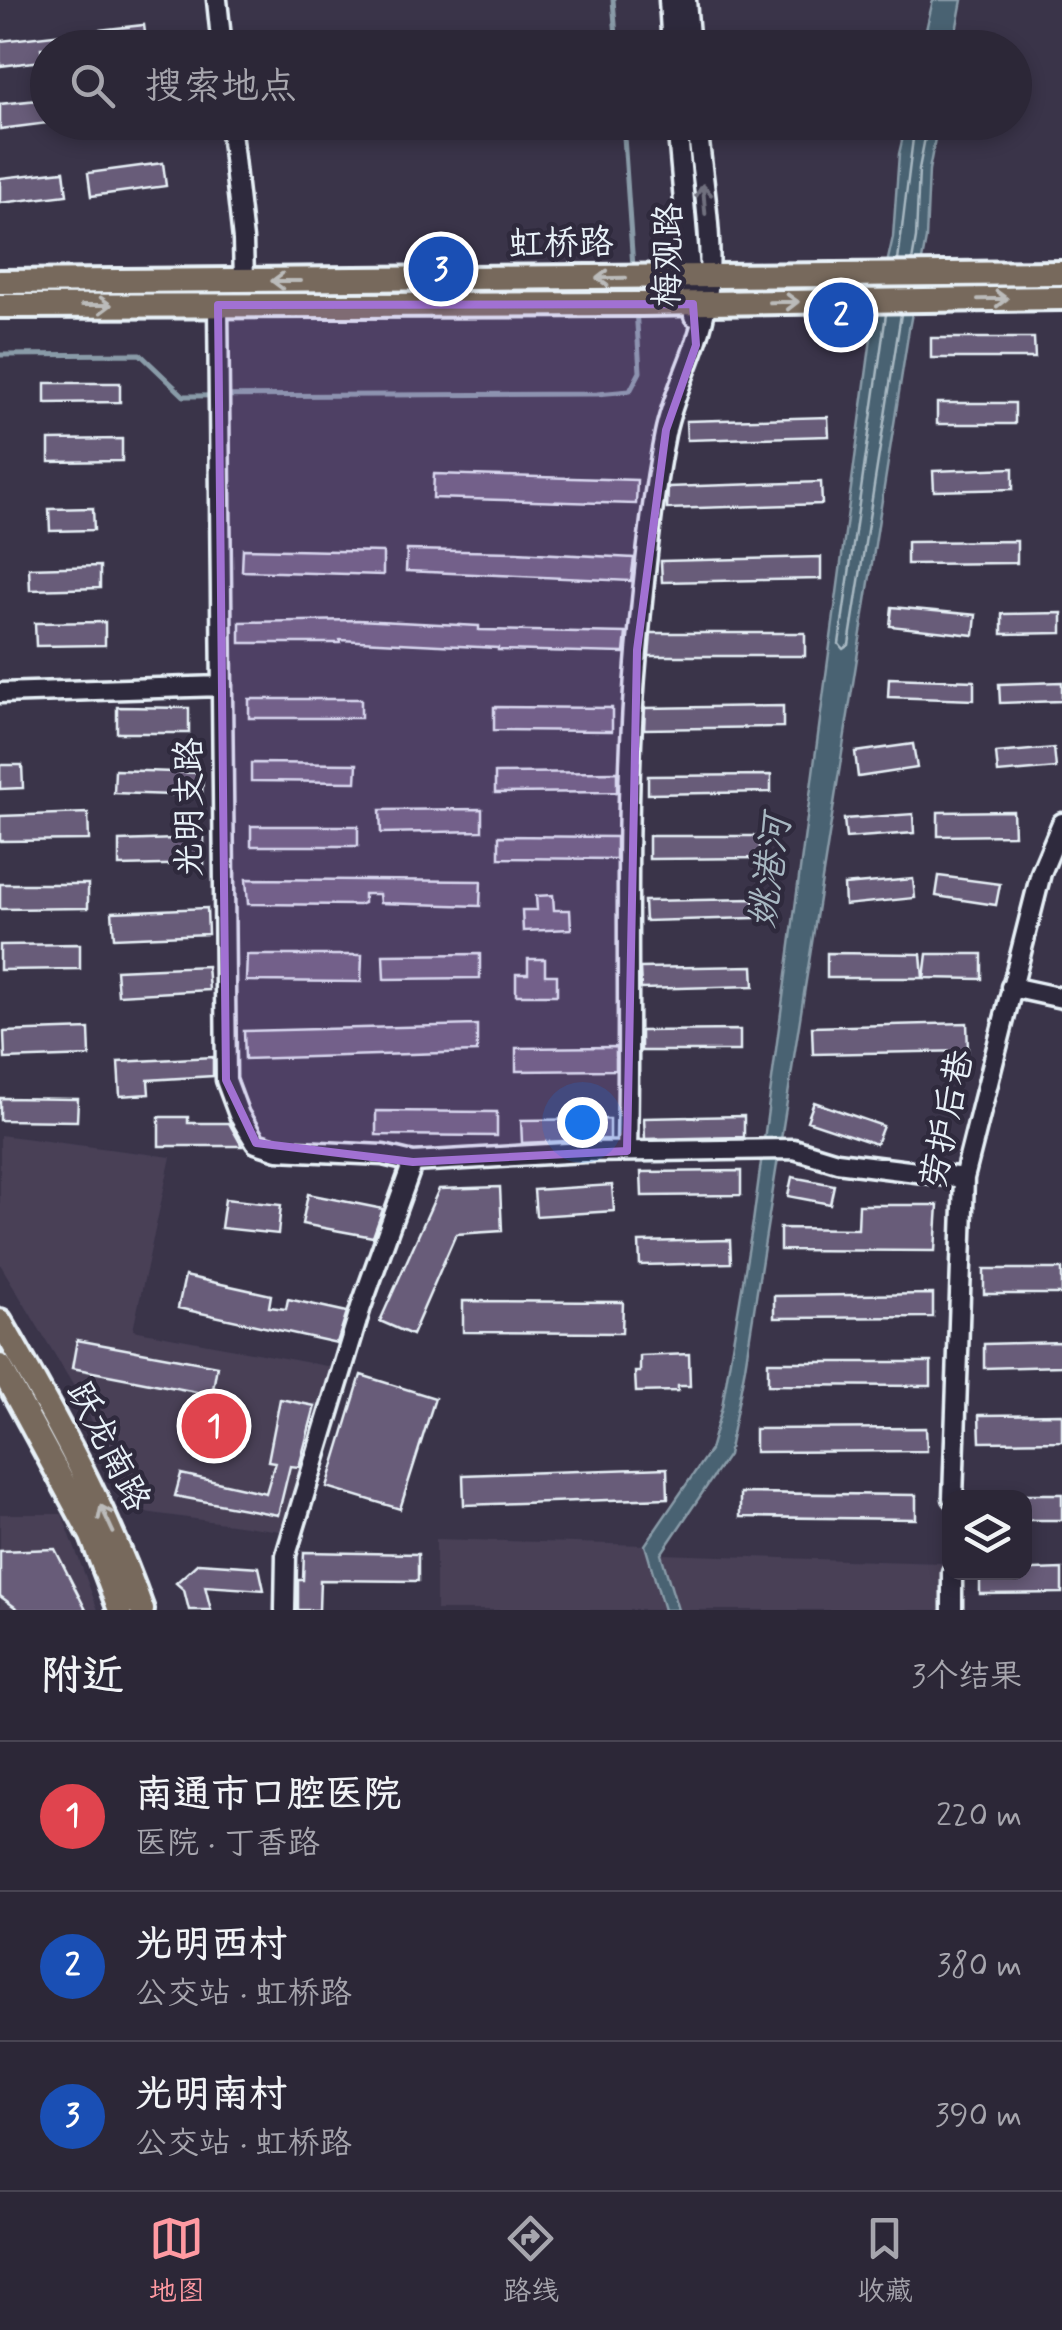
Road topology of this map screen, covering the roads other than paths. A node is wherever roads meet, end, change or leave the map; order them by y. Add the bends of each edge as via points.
1 (217, 0) edge
2 (668, 0) edge
3 (686, 0) edge
4 (220, 30) edge
5 (670, 30) edge
6 (688, 30) edge
7 (232, 140) edge
8 (680, 140) edge
9 (697, 140) edge
10 (1062, 273) edge
11 (699, 276) junction
12 (244, 281) junction
13 (0, 282) edge
14 (1062, 298) edge
15 (700, 303) junction
16 (218, 305) junction
17 (0, 306) edge
18 (222, 686) junction
19 (0, 692) edge
20 (1062, 823) edge
21 (1011, 986) junction
22 (1062, 998) edge
23 (627, 1151) junction
24 (413, 1162) junction
25 (964, 1178) junction
26 (0, 1321) edge
27 (0, 1366) edge
28 (954, 1490) edge
29 (952, 1580) edge
30 (120, 1610) edge
31 (142, 1610) edge
32 (285, 1610) edge
33 (952, 1610) edge

1 - 4 street
2 - 5 street
3 - 6 street
7 - 12 street
8 - 11 street, 梅观路
11 -> 9 street, 梅观路
10 - 11 main road, 虹桥路
11 -> 12 main road, 虹桥路
11 - 15 street, 梅观路
12 - 13 main road, 虹桥路
15 -> 14 main road, 虹桥路
15 - 16 main road, 虹桥路
15 - 23 street, 梅观路 via 696,344 666,430 637,650 625,936
17 -> 16 main road, 虹桥路
16 - 18 street, 光明支路
18 - 19 street
18 - 24 street, 光明支路 via 226,1080 240,1115 256,1143 278,1150
20 - 21 street, 劳护后巷 via 1040,873
21 - 22 street
21 - 25 street, 劳护后巷
23 - 24 street, 光明支路
23 - 25 street, 光明支路 via 794,1150
24 - 32 street via 286,1556
25 - 28 street, 劳护后巷
31 -> 26 main road, 跃龙南路 via 110,1526
27 - 30 main road, 跃龙南路 via 92,1536
29 - 33 street

